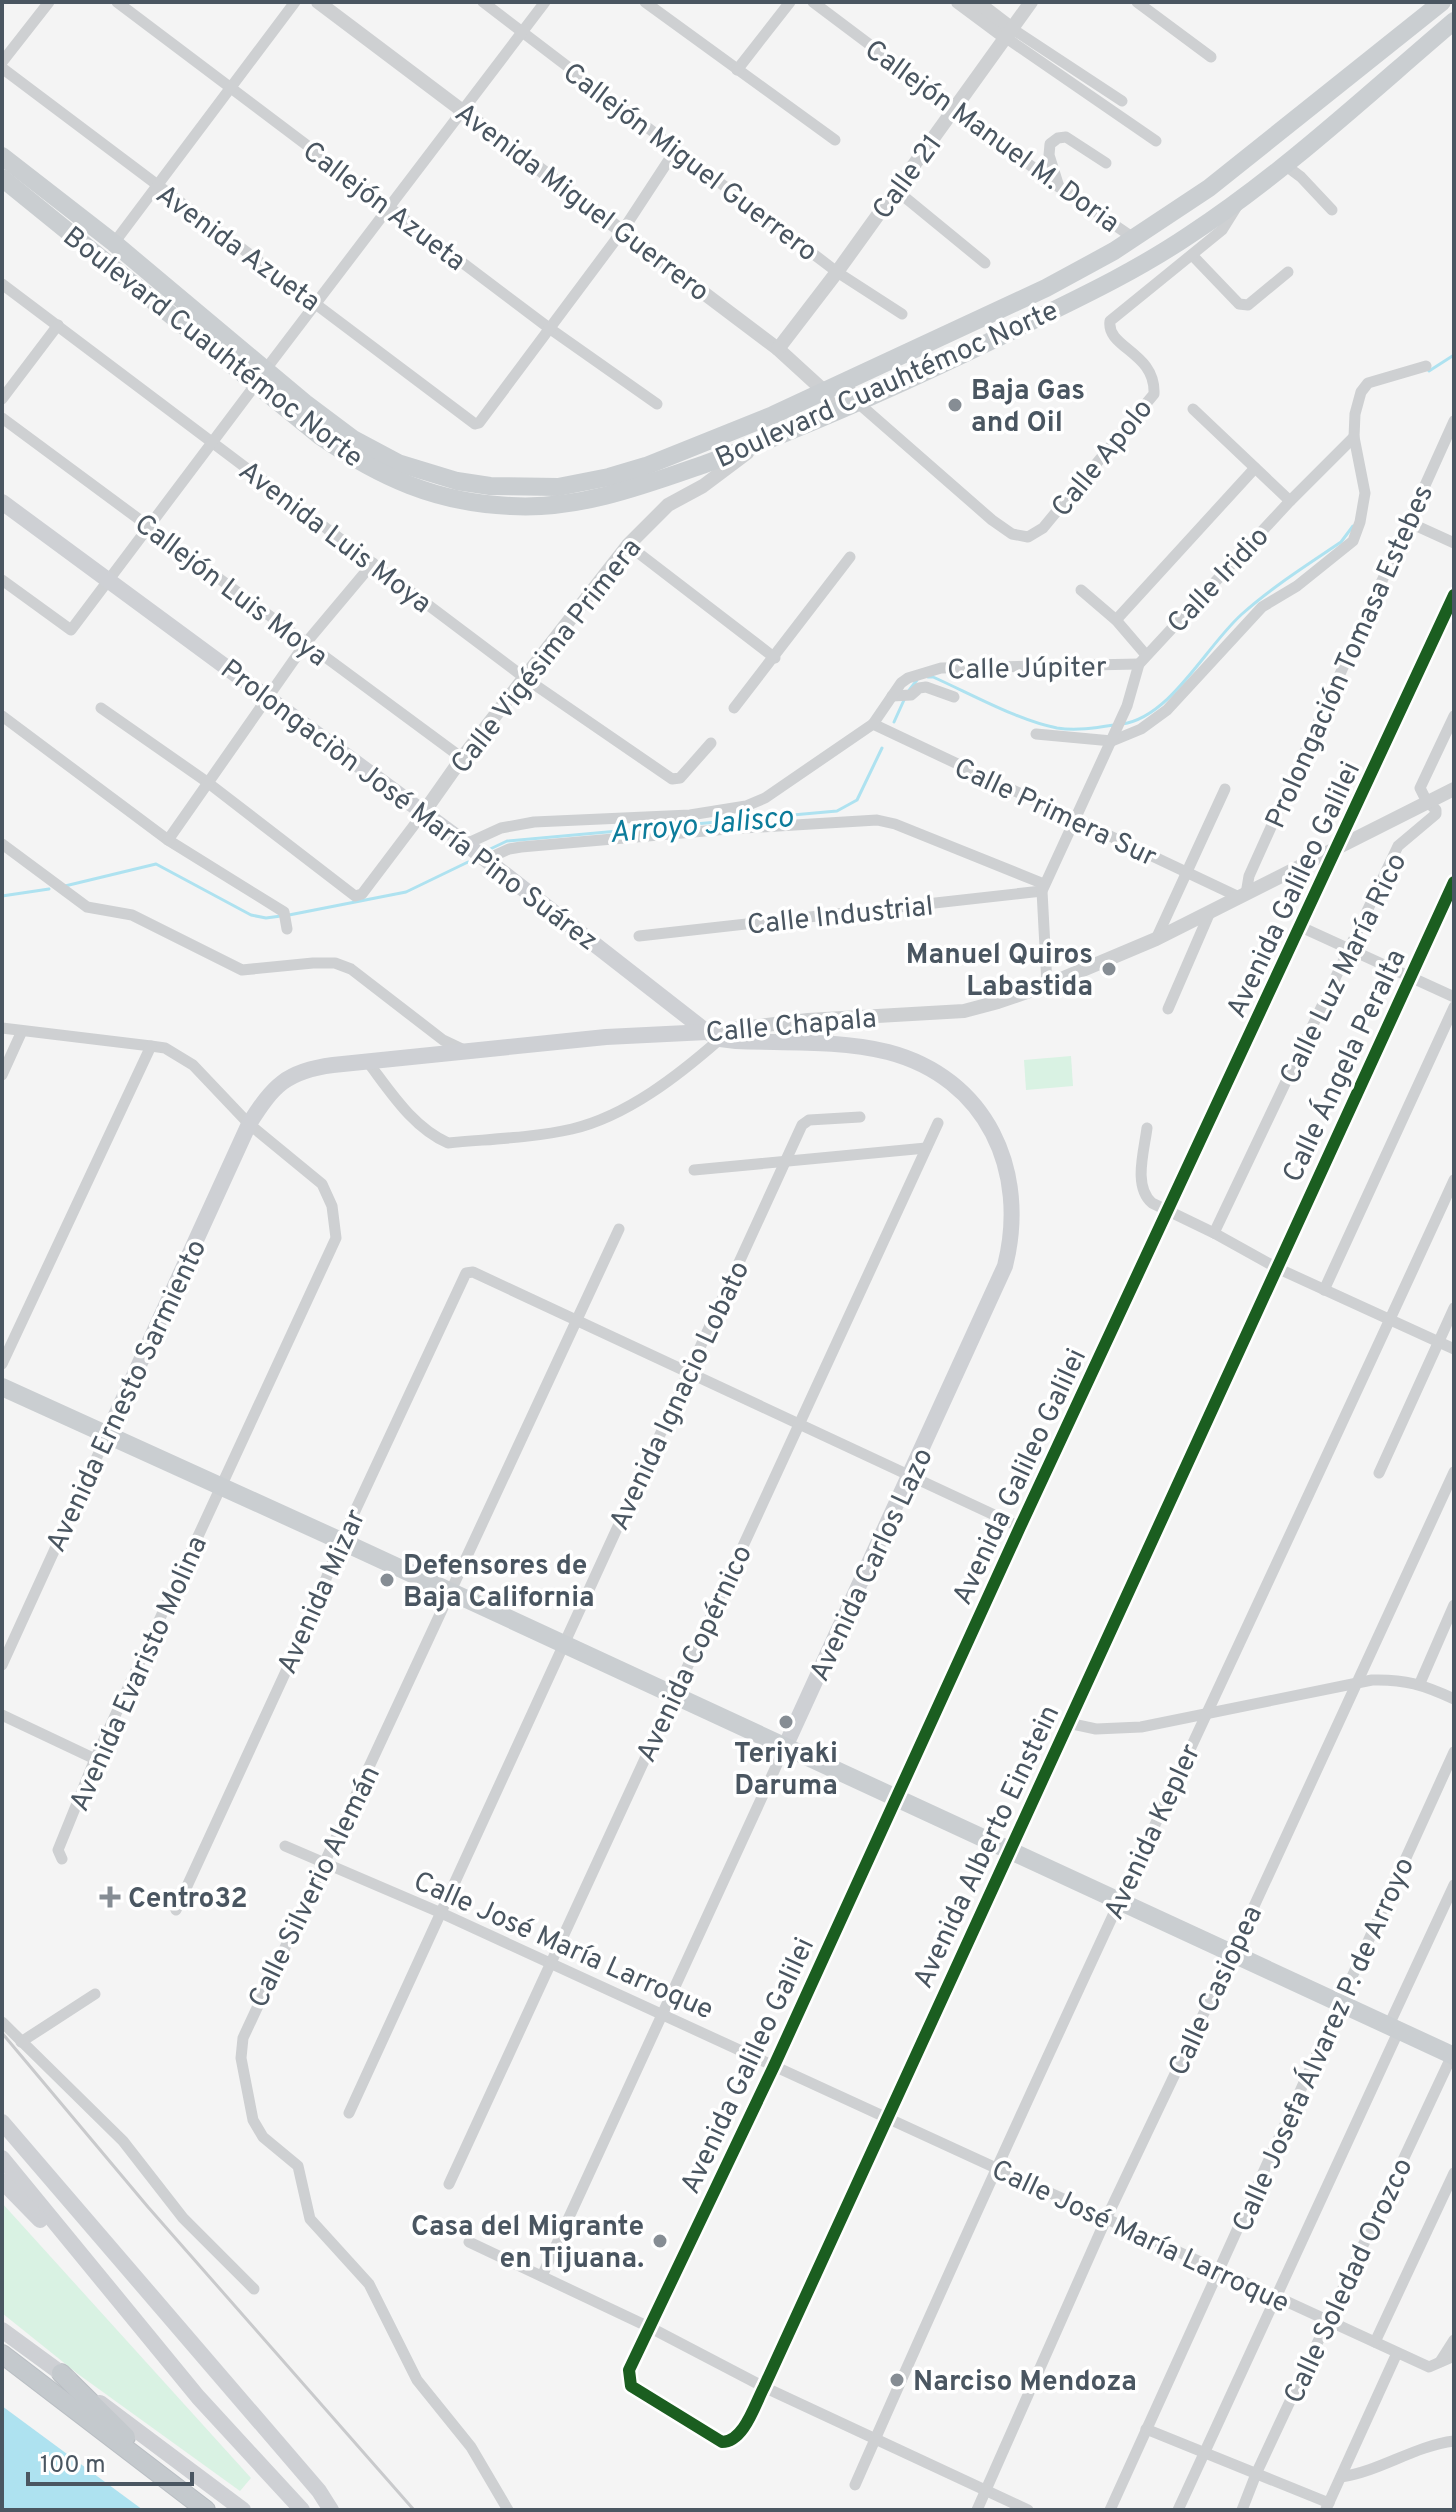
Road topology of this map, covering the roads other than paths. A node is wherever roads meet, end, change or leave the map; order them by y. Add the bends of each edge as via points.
1 (49, 2) edge
2 (117, 2) edge
3 (295, 2) edge
4 (318, 2) edge
5 (483, 2) edge
6 (545, 2) edge
7 (645, 2) edge
8 (790, 2) edge
9 (813, 2) edge
10 (958, 2) edge
11 (977, 2) edge
12 (1031, 2) edge
13 (1137, 2) edge
14 (1442, 2) edge
15 (1454, 21) edge
16 (522, 32) junction
17 (1008, 33) junction
18 (1211, 57) dead end
19 (2, 65) edge
20 (737, 70) junction
21 (231, 88) junction
22 (1122, 101) dead end
23 (463, 110) junction
24 (955, 110) junction
25 (835, 140) dead end
26 (1156, 141) dead end
27 (676, 149) junction
28 (2, 156) edge
29 (1106, 163) dead end
30 (1285, 165) junction
31 (2, 178) edge
32 (158, 187) junction
33 (1059, 187) junction
34 (896, 190) junction
35 (1240, 198) junction
36 (389, 208) junction
37 (1332, 210) dead end
38 (623, 230) junction
39 (1135, 239) junction
40 (114, 243) junction
41 (1192, 255) junction
42 (985, 263) dead end
43 (837, 272) junction
44 (1288, 272) dead end
45 (2, 284) edge
46 (317, 304) junction
47 (902, 314) dead end
48 (58, 325) junction
49 (549, 328) junction
50 (778, 349) junction
51 (1426, 366) dead end
52 (261, 376) junction
53 (846, 382) junction
54 (824, 391) junction
55 (2, 399) edge
56 (857, 402) junction
57 (657, 404) dead end
58 (1193, 409) dead end
59 (834, 413) junction
60 (2, 418) edge
61 (1454, 421) edge
62 (1354, 437) junction
63 (212, 443) junction
64 (760, 445) junction
65 (1255, 468) junction
66 (1290, 501) junction
67 (2, 502) edge
68 (1408, 522) junction
69 (149, 527) junction
70 (1454, 543) edge
71 (628, 545) junction
72 (850, 557) dead end
73 (373, 563) junction
74 (2, 580) edge
75 (109, 581) junction
76 (1081, 590) dead end
77 (1454, 595) edge
78 (1116, 620) junction
79 (305, 644) junction
80 (775, 658) junction
81 (1142, 660) junction
82 (525, 678) junction
83 (266, 696) junction
84 (901, 696) junction
85 (954, 697) dead end
86 (101, 708) dead end
87 (734, 708) dead end
88 (2, 716) edge
89 (1454, 716) edge
90 (873, 724) junction
91 (1036, 734) dead end
92 (1113, 738) junction
93 (711, 743) dead end
94 (462, 758) junction
95 (207, 782) junction
96 (1225, 789) dead end
97 (1454, 789) edge
98 (1426, 800) junction
99 (424, 812) junction
100 (1075, 820) junction
101 (168, 840) junction
102 (2, 844) edge
103 (466, 844) junction
104 (1338, 849) junction
105 (485, 860) junction
106 (1186, 872) junction
107 (1454, 882) edge
108 (1043, 888) junction
109 (1243, 896) junction
110 (1210, 912) junction
111 (286, 920) dead end
112 (1301, 927) junction
113 (639, 936) dead end
114 (1156, 939) junction
115 (1349, 949) junction
116 (1410, 977) junction
117 (1047, 985) junction
118 (1454, 997) edge
119 (1454, 1007) edge
120 (1168, 1009) dead end
121 (2, 1028) edge
122 (22, 1031) junction
123 (714, 1035) junction
124 (151, 1046) junction
125 (464, 1050) junction
126 (367, 1061) junction
127 (2, 1075) edge
128 (860, 1117) dead end
129 (938, 1123) dead end
130 (249, 1124) junction
131 (1147, 1128) dead end
132 (926, 1148) junction
133 (785, 1161) junction
134 (694, 1170) dead end
135 (1454, 1180) edge
136 (1168, 1212) junction
137 (619, 1229) dead end
138 (1214, 1233) junction
139 (1277, 1268) junction
140 (1324, 1290) junction
141 (1454, 1308) edge
142 (1390, 1320) junction
143 (576, 1321) junction
144 (1439, 1342) junction
145 (1454, 1349) edge
146 (2, 1364) edge
147 (689, 1373) junction
148 (2, 1387) edge
149 (799, 1424) junction
150 (107, 1435) junction
151 (1454, 1472) edge
152 (1379, 1473) dead end
153 (911, 1476) junction
154 (221, 1487) junction
155 (1020, 1527) junction
156 (341, 1541) junction
157 (451, 1593) junction
158 (1454, 1605) edge
159 (564, 1645) junction
160 (2, 1665) edge
161 (1420, 1683) junction
162 (1356, 1684) junction
163 (674, 1696) junction
164 (1454, 1699) edge
165 (2, 1715) edge
166 (1205, 1715) junction
167 (1068, 1723) junction
168 (785, 1747) junction
169 (1454, 1752) edge
170 (95, 1759) junction
171 (895, 1798) junction
172 (285, 1846) dead end
173 (1009, 1851) junction
174 (62, 1859) dead end
175 (325, 1864) junction
176 (1454, 1885) edge
177 (1118, 1901) junction
178 (176, 1910) dead end
179 (439, 1912) junction
180 (1232, 1954) junction
181 (550, 1963) junction
182 (95, 1994) dead end
183 (1340, 2003) junction
184 (661, 2014) junction
185 (2, 2022) edge
186 (1394, 2028) junction
187 (21, 2042) junction
188 (1453, 2054) edge
189 (774, 2066) junction
190 (349, 2113) dead end
191 (886, 2117) junction
192 (2, 2122) edge
193 (2, 2158) edge
194 (997, 2169) junction
195 (1454, 2173) edge
196 (2, 2181) edge
197 (449, 2184) dead end
198 (1106, 2219) junction
199 (469, 2242) dead end
200 (70, 2244) junction
201 (1219, 2271) junction
202 (542, 2276) junction
203 (254, 2289) dead end
204 (1276, 2297) junction
205 (1329, 2321) junction
206 (651, 2328) junction
207 (2, 2330) edge
208 (1454, 2340) edge
209 (1375, 2342) junction
210 (1397, 2353) junction
211 (2, 2354) edge
212 (1454, 2356) edge
213 (1434, 2365) junction
214 (61, 2373) junction
215 (764, 2387) junction
216 (1146, 2429) junction
217 (876, 2437) junction
218 (732, 2440) joint
219 (1454, 2441) edge
220 (1203, 2453) junction
221 (1256, 2474) junction
222 (1341, 2477) junction
223 (855, 2485) dead end
224 (985, 2490) junction
225 (319, 2491) junction
226 (182, 2492) junction
227 (1327, 2507) edge
228 (302, 2509) edge
229 (206, 2510) edge
230 (243, 2510) edge
231 (331, 2510) edge
232 (342, 2510) edge
233 (508, 2510) edge
234 (977, 2510) edge
235 (1028, 2510) edge
236 (1110, 2510) edge
237 (1178, 2510) edge
238 (1242, 2510) edge

1 - 19 street
2 - 21 street, Callejón Azueta
3 - 21 street
4 - 23 street, Avenida Miguel Guerrero
5 - 16 street, Callejón Miguel Guerrero
6 - 16 street
7 - 20 street
8 - 20 street
9 - 24 street, Callejón Manuel M. Doria
10 - 17 street
11 - 17 street
12 - 17 street, Calle 21
13 - 18 street
14 - 39 main road, Boulevard Cuauhtémoc Norte via 1209,188
15 - 30 main road, Boulevard Cuauhtémoc Norte
16 - 23 street
16 - 27 street, Callejón Miguel Guerrero
17 - 22 street
17 - 24 street, Calle 21
17 - 26 street
19 - 32 street, Avenida Azueta
20 - 25 street
21 - 32 street
21 - 36 street, Callejón Azueta
23 - 36 street
23 - 38 street, Avenida Miguel Guerrero
24 - 33 street, Callejón Manuel M. Doria
24 - 34 street, Calle 21
27 - 38 street
27 - 43 street, Callejón Miguel Guerrero
28 - 40 main road, Boulevard Cuauhtémoc Norte
29 - 33 street via 1066,137 1058,138 1050,144 1049,155
30 - 35 main road, Boulevard Cuauhtémoc Norte
30 - 37 street
31 - 52 main road, Boulevard Cuauhtémoc Norte
32 - 40 street
32 - 46 street, Avenida Azueta
33 - 39 street, Callejón Manuel M. Doria
34 - 42 street
34 - 43 street, Calle 21
35 - 41 street via 1222,230
35 - 56 main road, Boulevard Cuauhtémoc Norte via 1120,279
36 - 46 street
36 - 49 street, Callejón Azueta
38 - 49 street
38 - 50 street, Avenida Miguel Guerrero
39 - 53 main road, Boulevard Cuauhtémoc Norte via 1046,288
40 - 52 main road, Boulevard Cuauhtémoc Norte
41 - 44 street via 1239,304 1248,305
41 - 56 street, Calle Apolo via 1110,321 1112,336 1147,365 1154,394 1043,528 1028,537 1005,530
43 - 47 street, Callejón Miguel Guerrero
43 - 50 street, Calle 21
45 - 48 street, Avenida Luis Moya
46 - 49 street, Avenida Azueta via 477,424
46 - 52 street
48 - 55 street
48 - 63 street, Avenida Luis Moya
49 - 57 street, Callejón Azueta
50 - 54 street, Avenida Miguel Guerrero
51 - 62 street via 1368,383 1355,414
52 - 54 main road, Boulevard Cuauhtémoc Norte via 377,453 421,472 504,487 558,487 609,477
52 - 63 street
52 - 64 main road, Boulevard Cuauhtémoc Norte via 320,436 373,471 470,502 510,506 584,500
53 - 54 main road, Boulevard Cuauhtémoc Norte
53 - 56 street
54 - 59 street, Avenida Miguel Guerrero
56 - 59 main road, Boulevard Cuauhtémoc Norte
58 - 65 street
59 - 64 main road, Boulevard Cuauhtémoc Norte
60 - 69 street, Callejón Luis Moya
61 - 68 street, Prolongación Tomasa Estebes
62 - 66 street, Calle Iridio
62 - 92 street via 1365,493 1353,541 1262,607 1167,710 1141,729
63 - 69 street
63 - 73 street, Avenida Luis Moya
64 - 71 street, Calle Vigésima Primera via 668,505
65 - 66 street
65 - 78 street
66 - 81 street, Calle Iridio
67 - 75 main road, Prolongaciòn José María Pino Suárez
68 - 70 street
68 - 109 street, Prolongación Tomasa Estebes
69 - 75 street
69 - 79 street, Callejón Luis Moya
71 - 80 street
71 - 82 street, Calle Vigésima Primera
72 - 80 street
73 - 79 street
73 - 82 street, Avenida Luis Moya
74 - 75 street via 69,630
75 - 83 main road, Prolongaciòn José María Pino Suárez
76 - 78 street
77 - 104 street, Avenida Galileo Galilei
78 - 81 street
79 - 83 street
79 - 94 street, Callejón Luis Moya
80 - 87 street
81 - 84 street, Calle Júpiter via 941,668 908,678
81 - 92 street, Calle Iridio
82 - 93 street, Avenida Luis Moya via 676,779
82 - 94 street, Calle Vigésima Primera
83 - 95 street
83 - 99 main road, Prolongaciòn José María Pino Suárez
84 - 85 street via 926,687
84 - 90 street, Calle Júpiter
86 - 95 street
88 - 101 street
89 - 98 street, Calle Luz María Rico via 1422,783
90 - 100 street, Calle Primera Sur
90 - 103 street, Calle Júpiter via 765,798 726,810 534,822 501,828
91 - 92 street
92 - 100 street, Calle Iridio
94 - 99 street, Calle Vigésima Primera
95 - 99 street, Calle Vigésima Primera via 355,896
95 - 101 street
96 - 106 street
97 - 98 street, Calle Chapala
98 - 104 street, Calle Chapala
98 - 115 street, Calle Luz María Rico via 1436,814 1398,846
99 - 103 main road, Prolongaciòn José María Pino Suárez
100 - 106 street, Calle Primera Sur
100 - 108 street, Calle Iridio
101 - 111 street
102 - 125 street via 87,907 132,915 243,971 313,963 351,969 443,1040
103 - 105 main road, Prolongaciòn José María Pino Suárez
104 - 109 street, Calle Chapala
104 - 112 street, Avenida Galileo Galilei
105 - 108 street via 521,847 877,820
105 - 123 main road, Prolongaciòn José María Pino Suárez
106 - 109 street, Calle Primera Sur
106 - 114 street
107 - 116 street, Calle Ángela Peralta
108 - 113 street, Calle Industrial
108 - 117 street
109 - 110 street, Calle Chapala
110 - 114 street, Calle Chapala
110 - 120 street
112 - 115 street
112 - 136 street, Avenida Galileo Galilei
114 - 117 street, Calle Chapala
115 - 116 street
115 - 138 street, Calle Luz María Rico
116 - 118 street
116 - 139 street, Calle Ángela Peralta
117 - 123 street, Calle Chapala via 964,1011 808,1020
119 - 140 street
121 - 122 street
122 - 124 street
122 - 127 street
123 - 125 main road, Calle Chapala via 606,1037
123 - 126 street via 676,1077 574,1129 448,1143 419,1124
123 - 153 main road, Avenida Carlos Lazo via 856,1046 916,1061 950,1081 993,1132 1011,1187 1012,1240 997,1288
124 - 130 street via 193,1065
124 - 146 street
125 - 126 main road, Calle Chapala
126 - 130 main road, Calle Chapala via 297,1072 271,1090
128 - 133 street, Avenida Ignacio Lobato via 805,1122
129 - 132 street, Avenida Copérnico
130 - 150 main road, Avenida Ernesto Sarmiento
130 - 154 street, Avenida Evaristo Molina via 322,1184 332,1206 336,1238
131 - 136 street via 1142,1191
132 - 133 street
132 - 149 street, Avenida Copérnico
133 - 134 street
133 - 147 street, Avenida Ignacio Lobato
135 - 142 street, Avenida Kepler
136 - 138 street
136 - 155 street, Avenida Galileo Galilei
137 - 143 street, Calle Silverio Alemán
138 - 139 street
139 - 140 street
139 - 167 street, Avenida Alberto Einstein
140 - 142 street
141 - 144 street
142 - 144 street
142 - 166 street, Avenida Kepler
143 - 147 street
143 - 156 street, Avenida Mizar via 466,1273
143 - 157 street, Calle Silverio Alemán
144 - 145 street
144 - 152 street
147 - 149 street
147 - 159 street, Avenida Ignacio Lobato
148 - 150 main road
149 - 153 street
149 - 163 street, Avenida Copérnico
150 - 154 main road
150 - 160 street, Avenida Ernesto Sarmiento
151 - 162 street, Calle Casiopea
153 - 155 street
153 - 168 main road, Avenida Carlos Lazo
154 - 156 main road
154 - 170 street, Avenida Evaristo Molina
155 - 171 street, Avenida Galileo Galilei
156 - 157 main road
156 - 178 street, Avenida Mizar
157 - 159 main road
157 - 175 street, Calle Silverio Alemán
158 - 161 street
159 - 163 main road
159 - 179 street, Avenida Ignacio Lobato
161 - 162 street via 1393,1679
161 - 164 street
162 - 166 street
162 - 180 street, Calle Casiopea
163 - 168 main road
163 - 181 street, Avenida Copérnico
165 - 170 street
166 - 167 street via 1122,1729
166 - 177 street, Avenida Kepler
167 - 173 street, Avenida Alberto Einstein
168 - 171 main road
168 - 184 street, Avenida Carlos Lazo
169 - 183 street, Calle Josefa Álvarez P. de Arroyo
170 - 174 street, Avenida Evaristo Molina via 58,1850
171 - 173 main road
171 - 189 street, Avenida Galileo Galilei
172 - 175 street, Calle José María Larroque
173 - 177 main road
173 - 191 street, Avenida Alberto Einstein
175 - 179 street, Calle José María Larroque
175 - 233 street, Calle Silverio Alemán via 243,2038 241,2058 253,2120 263,2137 298,2166 310,2219 369,2284 417,2380 471,2447
176 - 186 street
177 - 180 main road
177 - 194 street, Avenida Kepler
179 - 181 street, Calle José María Larroque
179 - 190 street, Avenida Ignacio Lobato
180 - 183 main road
180 - 198 street, Calle Casiopea
181 - 184 street, Calle José María Larroque
181 - 197 street, Avenida Copérnico
182 - 187 street
183 - 186 main road
183 - 201 street, Calle Josefa Álvarez P. de Arroyo
184 - 189 street, Calle José María Larroque
184 - 202 street, Avenida Carlos Lazo
185 - 187 street
186 - 188 main road
186 - 204 street
187 - 203 street via 123,2141 183,2218
188 - 205 street, Calle Soledad Orozco
189 - 191 street, Calle José María Larroque
189 - 206 street, Avenida Galileo Galilei
191 - 194 street, Calle José María Larroque
191 - 215 street, Avenida Alberto Einstein
192 - 225 main road
193 - 200 main road
194 - 198 street, Calle José María Larroque
194 - 217 street, Avenida Kepler
195 - 209 street
196 - 200 main road
198 - 201 street, Calle José María Larroque
198 - 224 street, Calle Casiopea
199 - 202 street
200 - 228 main road via 198,2397
201 - 204 street, Calle José María Larroque
201 - 216 street, Calle Josefa Álvarez P. de Arroyo
202 - 206 street
204 - 205 street, Calle José María Larroque
204 - 220 street
205 - 209 street, Calle José María Larroque
205 - 221 street, Calle Soledad Orozco
206 - 215 street
206 - 218 street, Avenida Galileo Galilei via 629,2370 631,2386 722,2442
207 - 214 main road
208 - 213 street
209 - 210 street, Calle José María Larroque
210 - 213 street, Calle José María Larroque
210 - 222 street
211 - 226 highway
212 - 213 street
214 - 226 highway
214 - 230 main road
215 - 217 street
215 - 218 street, Avenida Alberto Einstein
216 - 220 street
216 - 236 street, Calle Josefa Álvarez P. de Arroyo
217 - 223 street, Avenida Kepler
217 - 224 street
219 - 222 street via 1426,2445
220 - 221 street
220 - 237 street
221 - 227 street
221 - 238 street, Calle Soledad Orozco
222 - 227 street
224 - 234 street, Calle Casiopea
224 - 235 street
225 - 231 main road
225 - 232 main road
226 - 229 highway

